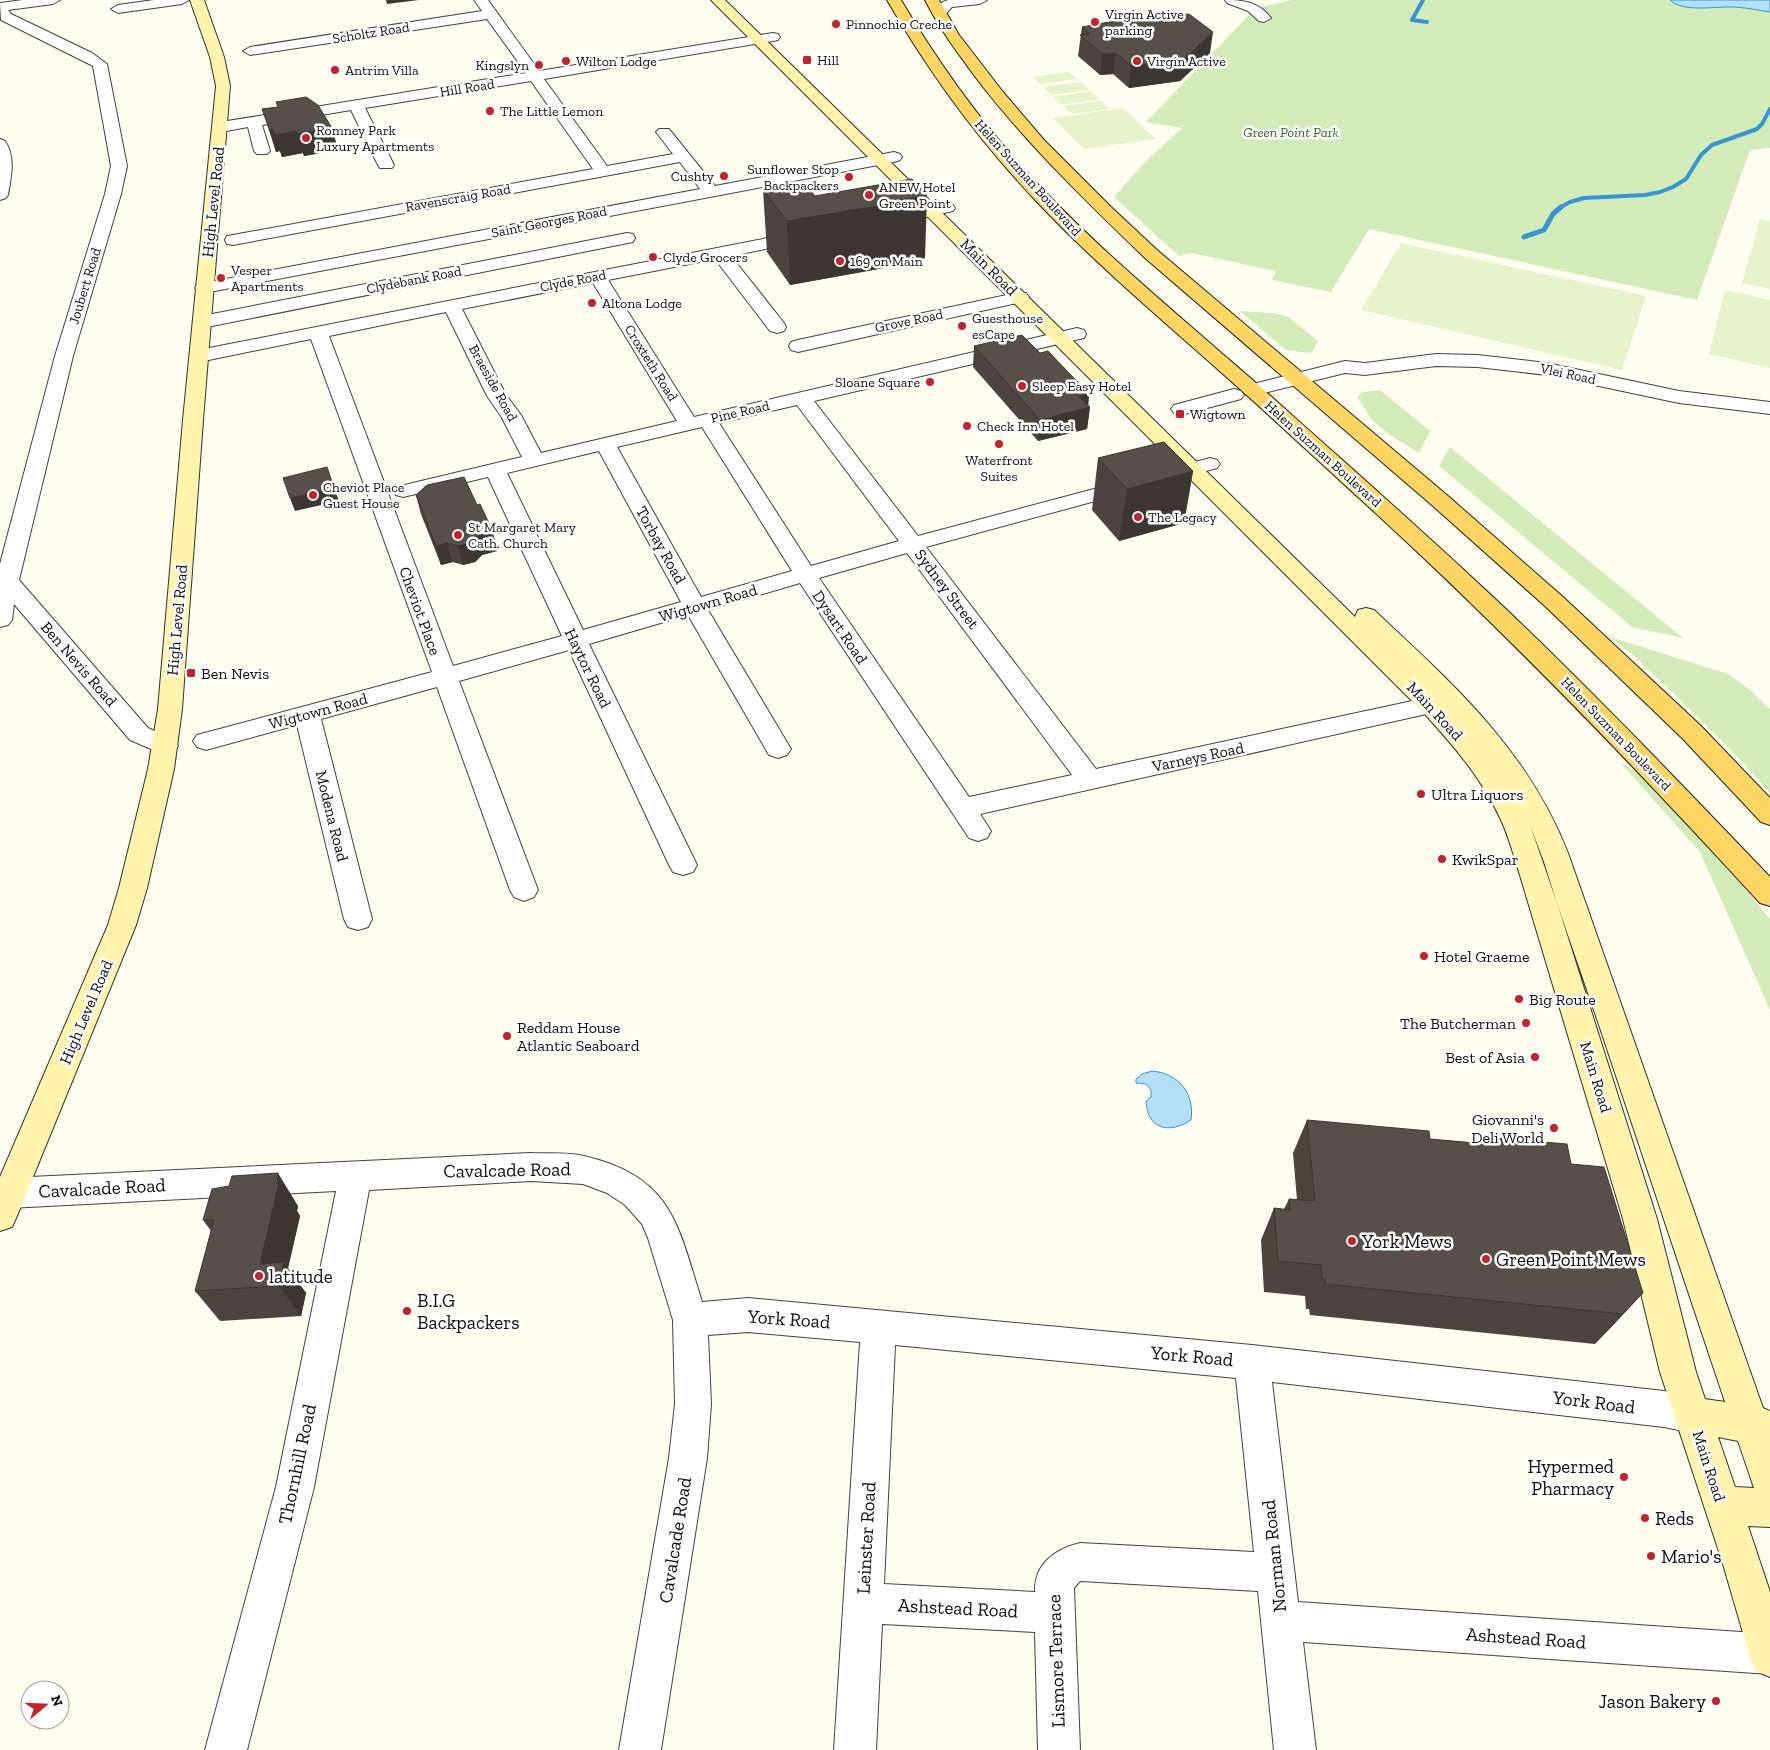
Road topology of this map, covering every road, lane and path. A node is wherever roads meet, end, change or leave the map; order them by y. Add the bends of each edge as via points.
1 (52, 0) edge
2 (182, 0) edge
3 (196, 0) edge
4 (481, 0) edge
5 (718, 0) edge
6 (735, 0) edge
7 (894, 0) edge
8 (954, 0) edge
9 (964, 0) edge
10 (980, 0) edge
11 (1232, 0) edge
12 (928, 6) edge
13 (0, 7) edge
14 (118, 9) dead end
15 (491, 14) junction
16 (1264, 18) dead end
17 (766, 39) junction
18 (250, 51) dead end
19 (536, 77) junction
20 (945, 80) junction
21 (356, 105) junction
22 (254, 122) junction
23 (220, 127) junction
24 (664, 132) dead end
25 (0, 144) edge
26 (262, 151) dead end
27 (684, 157) junction
28 (887, 158) junction
29 (386, 165) dead end
30 (603, 172) junction
31 (561, 179) junction
32 (711, 192) junction
33 (0, 195) edge
34 (640, 205) junction
35 (940, 210) junction
36 (586, 216) junction
37 (884, 220) edge
38 (817, 233) edge
39 (627, 238) junction
40 (233, 240) dead end
41 (719, 252) junction
42 (647, 266) junction
43 (597, 276) junction
44 (204, 288) junction
45 (1020, 297) junction
46 (451, 305) junction
47 (202, 322) junction
48 (777, 327) dead end
49 (318, 332) junction
50 (1069, 336) junction
51 (798, 346) dead end
52 (198, 356) junction
53 (1304, 385) junction
54 (1250, 395) junction
55 (802, 398) junction
56 (1770, 408) edge
57 (1181, 409) dead end
58 (698, 423) junction
59 (605, 444) junction
60 (534, 460) junction
61 (1201, 466) junction
62 (495, 470) junction
63 (403, 491) dead end
64 (913, 544) junction
65 (806, 576) junction
66 (4, 577) edge
67 (695, 607) junction
68 (0, 620) edge
69 (575, 640) junction
70 (444, 677) junction
71 (1432, 705) junction
72 (307, 714) junction
73 (206, 741) dead end
74 (165, 746) junction
75 (778, 749) dead end
76 (1091, 781) junction
77 (963, 808) junction
78 (1770, 815) edge
79 (978, 831) dead end
80 (683, 865) dead end
81 (524, 890) dead end
82 (1770, 895) edge
83 (358, 919) dead end
84 (355, 1175) junction
85 (5, 1204) edge
86 (690, 1320) junction
87 (878, 1327) junction
88 (1252, 1362) junction
89 (1693, 1415) junction
90 (1761, 1427) edge
91 (1770, 1481) edge
92 (1722, 1505) junction
93 (1770, 1508) edge
94 (1276, 1573) junction
95 (863, 1603) junction
96 (1054, 1613) junction
97 (1281, 1621) junction
98 (1770, 1655) edge
99 (226, 1750) edge
100 (640, 1750) edge
101 (855, 1750) edge
102 (1059, 1750) edge
103 (1295, 1750) edge

1 - 13 street
2 - 14 street
3 - 23 main road, High Level Road via 222,72
4 - 15 street
5 - 17 main road, Main Road
6 - 17 main road, Main Road
7 - 20 main road, Helen Suzman Boulevard
8 - 9 street
8 - 12 street
10 - 12 street
11 - 16 street via 1253,8
12 - 20 main road via 911,14 912,20
12 - 53 main road, Helen Suzman Boulevard via 1004,104 1066,172 1151,254
13 - 66 street, Joubert Road via 6,17 100,64 119,166
15 - 18 street, Scholtz Road
15 - 19 street
17 - 19 street, Hill Road
17 - 28 main road, Main Road
19 - 21 street, Hill Road
19 - 30 street
20 - 54 main road, Helen Suzman Boulevard via 992,141 1044,200
21 - 22 street, Hill Road
21 - 29 street
22 - 23 street, Hill Road
22 - 26 street
23 - 44 main road, High Level Road
24 - 27 street
25 - 33 street via 5,167
27 - 30 street, Ravenscraig Road
27 - 32 street
28 - 32 street, Saint Georges Road
28 - 35 main road, Main Road
30 - 31 street, Ravenscraig Road
31 - 36 street
31 - 40 street, Ravenscraig Road
32 - 34 street, Saint Georges Road
34 - 36 street, Saint Georges Road
34 - 39 street
35 - 37 street
35 - 45 main road, Main Road
35 - 50 main road, Main Road
36 - 44 street, Saint Georges Road
38 - 41 street, Clyde Road
39 - 42 street
39 - 47 street, Clydebank Road
41 - 42 street, Clyde Road
41 - 48 street
42 - 43 street, Clyde Road
43 - 46 street, Clyde Road
43 - 58 street, Croxteth Road
44 - 47 main road, High Level Road
45 - 50 main road, Main Road
45 - 51 street, Grove Road
46 - 49 street, Clyde Road
46 - 60 street, Braeside Road
47 - 52 main road, High Level Road
49 - 52 street, Clyde Road
49 - 70 street, Cheviot Place
50 - 55 street, Pine Road
50 - 61 main road, Main Road
52 - 74 main road, High Level Road
53 - 54 street, Vlei Road
53 - 56 street, Vlei Road via 1359,378 1364,369 1436,360 1499,362 1679,397
53 - 78 main road, Helen Suzman Boulevard via 1564,610 1710,750
54 - 57 street, Vlei Road
54 - 82 main road, Helen Suzman Boulevard via 1440,560 1521,637
55 - 58 street, Pine Road
55 - 64 street, Sydney Street
58 - 59 street, Pine Road
58 - 65 street, Dysart Road
59 - 60 street, Pine Road
59 - 67 street, Torbay Road
60 - 62 street, Pine Road
61 - 64 street, Wigtown Road
61 - 71 main road, Main Road
61 - 90 main road, Main Road via 1349,598 1438,684 1481,730 1519,781 1555,855 1732,1375
62 - 63 street, Pine Road
62 - 69 street, Haytor Road
64 - 65 street, Wigtown Road
64 - 76 street, Sydney Street
65 - 67 street, Wigtown Road
65 - 77 street, Dysart Road
66 - 68 street, Joubert Road
66 - 74 street, Ben Nevis Road via 139,734
67 - 69 street, Wigtown Road
67 - 75 street, Torbay Road
69 - 70 street, Wigtown Road
69 - 80 street, Haytor Road
70 - 72 street, Wigtown Road
70 - 81 street, Cheviot Place
71 - 76 street, Varneys Road
71 - 89 main road, Main Road via 1487,771 1520,834 1640,1219 1678,1372
72 - 73 street, Wigtown Road
72 - 83 street, Modena Road
74 - 85 main road, High Level Road via 122,925
76 - 77 street, Varneys Road
77 - 79 street, Dysart Road
84 - 85 street, Cavalcade Road
84 - 86 street, Cavalcade Road via 547,1167 583,1170 618,1182 637,1195 654,1214 671,1254
84 - 99 street, Thornhill Road via 295,1487
86 - 87 street, York Road via 748,1315
86 - 100 street, Cavalcade Road via 693,1404 688,1458
87 - 88 street, York Road
87 - 95 street, Leinster Road
88 - 89 street, York Road
88 - 94 street, Norman Road
89 - 90 main road
89 - 92 main road, Main Road
90 - 91 main road, Main Road
92 - 93 main road
92 - 98 main road, Main Road
94 - 96 street, Lismore Terrace via 1080,1562 1069,1565 1054,1582
94 - 97 street, Norman Road
95 - 96 street, Ashstead Road
95 - 101 street, Leinster Road
96 - 102 street, Lismore Terrace
97 - 98 street, Ashstead Road
97 - 103 street, Norman Road

